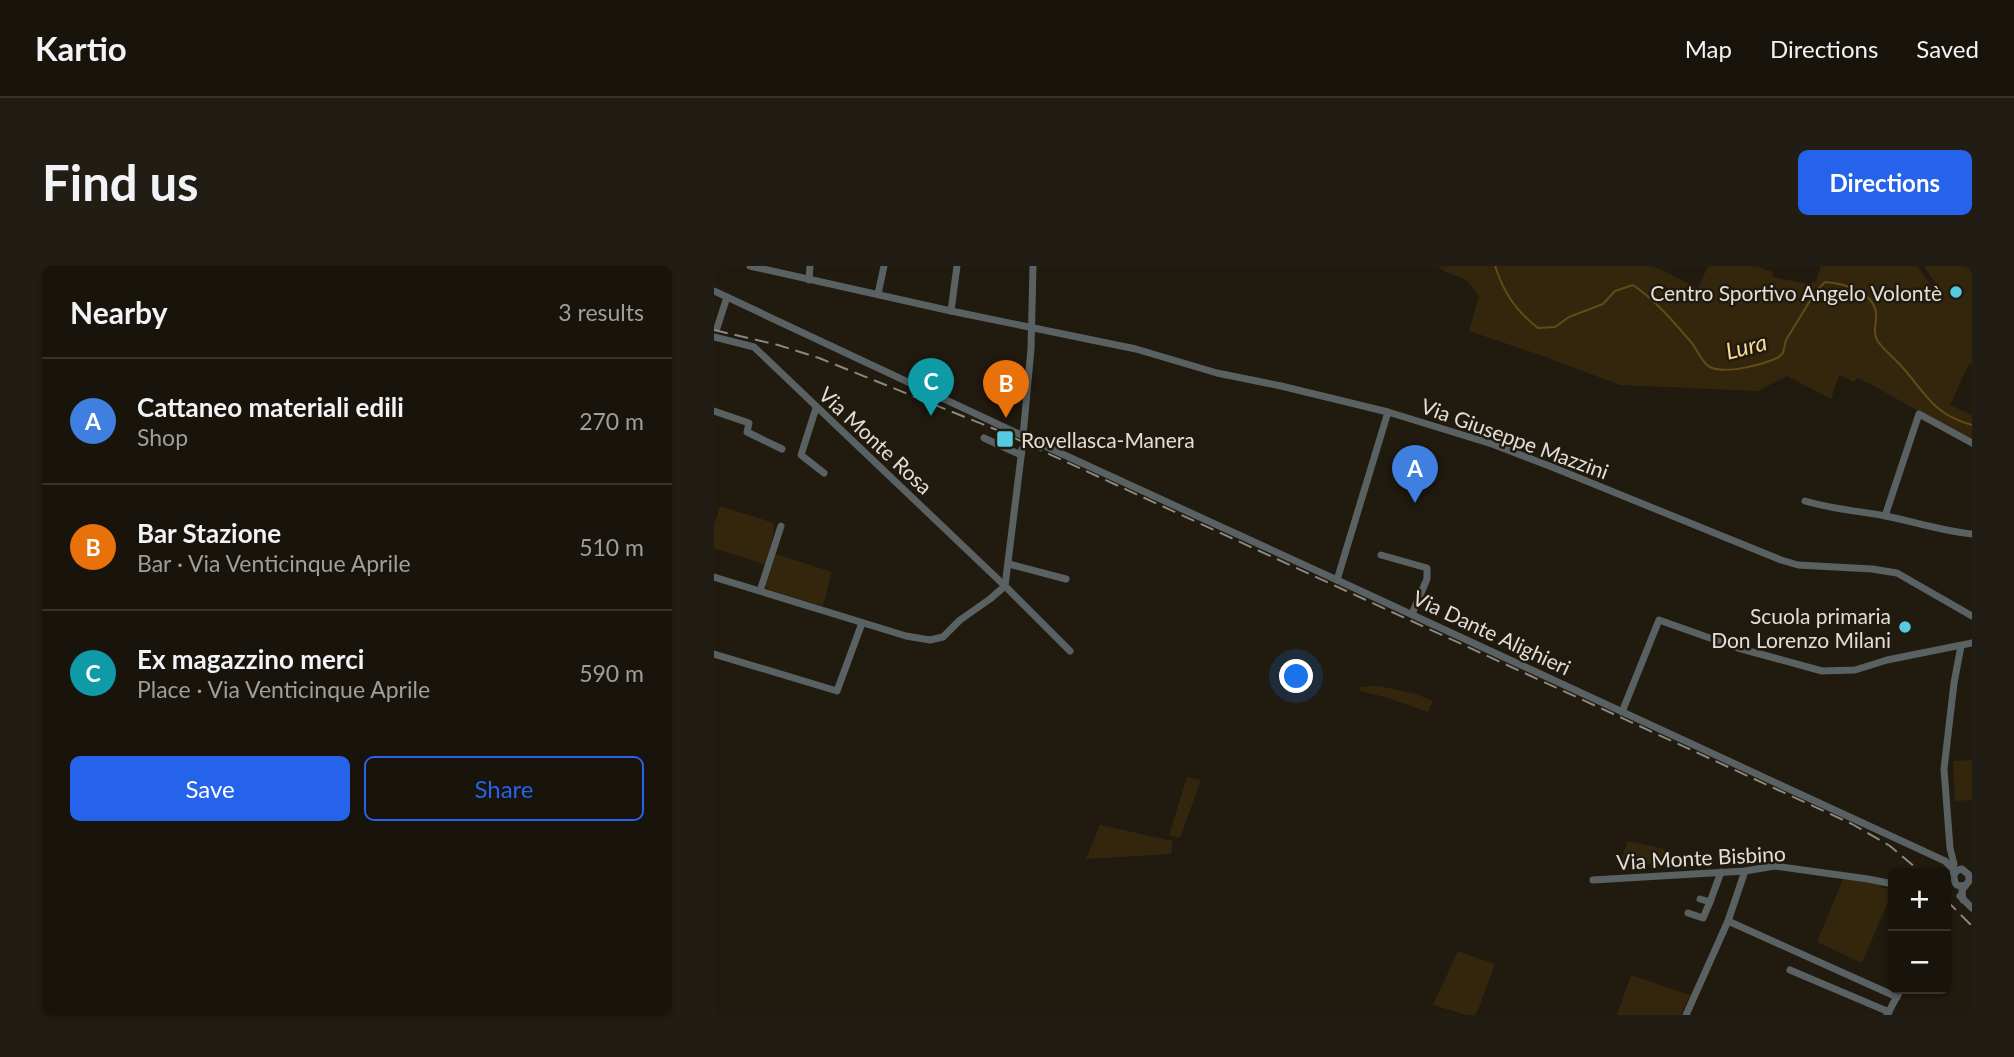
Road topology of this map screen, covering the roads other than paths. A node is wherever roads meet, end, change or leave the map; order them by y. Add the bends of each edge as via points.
1 (750, 266) edge
2 (810, 266) edge
3 (884, 266) edge
4 (957, 266) edge
5 (1033, 266) edge
6 (809, 280) junction
7 (714, 291) edge
8 (878, 294) junction
9 (727, 297) junction
10 (951, 311) junction
11 (1032, 327) junction
12 (715, 335) edge
13 (816, 408) junction
14 (714, 411) edge
15 (1388, 412) junction
16 (1023, 436) junction
17 (984, 438) dead end
18 (1972, 443) edge
19 (782, 449) dead end
20 (824, 473) dead end
21 (1805, 501) dead end
22 (1885, 516) junction
23 (781, 526) dead end
24 (1972, 534) edge
25 (1381, 555) dead end
26 (1009, 564) junction
27 (714, 578) edge
28 (1066, 579) dead end
29 (1338, 580) junction
30 (1005, 586) junction
31 (760, 592) junction
32 (1412, 614) junction
33 (1972, 616) edge
34 (862, 623) junction
35 (1972, 643) edge
36 (1961, 646) junction
37 (1070, 652) dead end
38 (714, 654) edge
39 (1622, 712) junction
40 (1949, 860) junction
41 (1745, 871) junction
42 (1721, 872) junction
43 (1593, 880) dead end
44 (1969, 881) edge
45 (1888, 883) edge
46 (1955, 883) junction
47 (1700, 899) dead end
48 (1963, 900) junction
49 (1710, 902) junction
50 (1972, 908) edge
51 (1688, 913) dead end
52 (1728, 921) junction
53 (1790, 970) dead end
54 (1888, 988) edge
55 (1898, 994) edge
56 (1888, 1014) edge
57 (1686, 1015) edge

1 - 6 street, Via Giuseppe Mazzini
2 - 6 street
3 - 8 street
4 - 10 street
5 - 11 street
6 - 8 street, Via Giuseppe Mazzini
7 - 9 street, Via Dante Alighieri
8 - 10 street, Via Giuseppe Mazzini
9 - 12 street
9 - 16 street, Via Dante Alighieri
10 - 11 street, Via Giuseppe Mazzini
11 - 15 street, Via Giuseppe Mazzini
11 - 16 street
12 - 13 street, Via Monte Rosa via 754,347
13 - 20 street via 801,455
13 - 30 street, Via Monte Rosa
14 - 19 street via 749,423 747,432
15 - 29 street
15 - 33 street, Via Giuseppe Mazzini via 1492,444 1781,560 1897,573
16 - 29 street, Via Dante Alighieri
17 - 26 street via 1021,452
18 - 22 street via 1919,414
21 - 22 street
22 - 24 street
23 - 31 street
25 - 32 street via 1426,568 1427,579
26 - 28 street
26 - 30 street
27 - 31 street
29 - 32 street, Via Dante Alighieri
30 - 34 street via 938,639 915,638
30 - 37 street, Via Monte Rosa
31 - 34 street
32 - 39 street, Via Dante Alighieri
34 - 38 street via 837,691
35 - 36 street
36 - 39 street via 1855,670 1822,671 1659,620
36 - 40 street via 1944,769
39 - 40 street, Via Dante Alighieri
40 - 44 street, Via Dante Alighieri
40 - 46 street via 1958,870
41 - 42 street, Via Monte Bisbino
41 - 45 street, Via Monte Bisbino via 1775,866
41 - 52 street
42 - 43 street, Via Monte Bisbino
42 - 49 street
44 - 46 street via 1960,886
44 - 48 street via 1962,890
46 - 48 street
47 - 49 street
48 - 50 street
49 - 51 street via 1703,918
52 - 54 street
52 - 57 street
53 - 56 street
55 - 56 street

